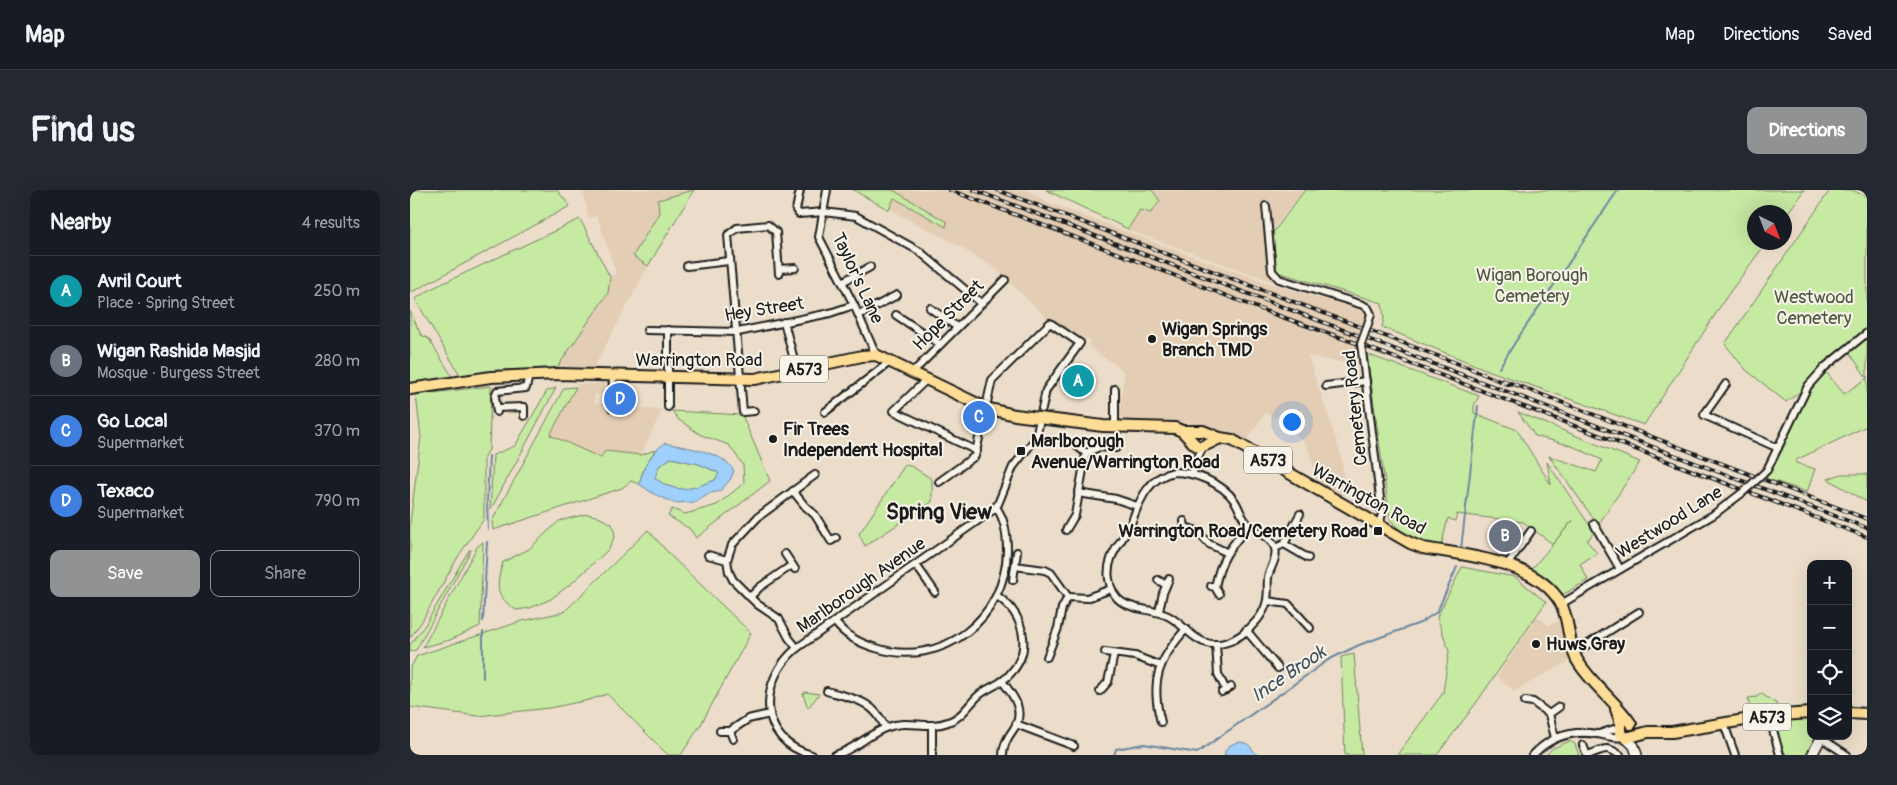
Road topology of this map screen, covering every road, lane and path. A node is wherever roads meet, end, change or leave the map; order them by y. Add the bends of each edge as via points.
1 (800, 190) edge
2 (827, 190) edge
3 (1266, 206) dead end
4 (824, 212) junction
5 (729, 261) junction
6 (687, 266) dead end
7 (870, 267) dead end
8 (795, 268) dead end
9 (1005, 280) dead end
10 (842, 282) junction
11 (896, 295) dead end
12 (981, 303) junction
13 (854, 305) junction
14 (930, 308) dead end
15 (859, 315) junction
16 (896, 315) dead end
17 (784, 322) junction
18 (957, 327) junction
19 (647, 330) dead end
20 (668, 330) junction
21 (738, 332) junction
22 (1867, 333) edge
23 (940, 344) junction
24 (876, 355) junction
25 (891, 361) junction
26 (797, 371) junction
27 (912, 372) junction
28 (529, 375) junction
29 (613, 376) junction
30 (668, 378) junction
31 (926, 379) junction
32 (741, 380) junction
33 (1366, 381) junction
34 (1726, 384) dead end
35 (1326, 386) dead end
36 (411, 388) edge
37 (1115, 388) dead end
38 (612, 408) dead end
39 (668, 408) dead end
40 (986, 408) junction
41 (1043, 409) junction
42 (754, 412) dead end
43 (825, 412) dead end
44 (524, 416) dead end
45 (1115, 427) junction
46 (1200, 440) junction
47 (1078, 448) dead end
48 (1116, 448) dead end
49 (1778, 448) junction
50 (977, 451) junction
51 (1086, 453) junction
52 (1192, 474) junction
53 (815, 475) dead end
54 (940, 482) dead end
55 (793, 490) junction
56 (1078, 493) junction
57 (1137, 506) junction
58 (996, 507) junction
59 (1300, 512) dead end
60 (1071, 523) junction
61 (1594, 524) dead end
62 (1379, 525) junction
63 (1249, 526) junction
64 (1183, 527) dead end
65 (1078, 528) dead end
66 (1066, 530) dead end
67 (1531, 531) dead end
68 (832, 541) dead end
69 (1284, 544) junction
70 (1275, 548) junction
71 (1017, 552) dead end
72 (1226, 552) junction
73 (785, 554) dead end
74 (708, 555) dead end
75 (1308, 558) dead end
76 (726, 560) junction
77 (916, 565) junction
78 (1507, 565) junction
79 (1015, 566) junction
80 (1620, 570) junction
81 (1013, 580) dead end
82 (1158, 580) dead end
83 (1111, 588) junction
84 (935, 592) dead end
85 (1219, 594) dead end
86 (997, 596) junction
87 (750, 597) junction
88 (1068, 597) junction
89 (1267, 601) junction
90 (1561, 604) junction
91 (1159, 611) junction
92 (1639, 612) dead end
93 (835, 622) junction
94 (1310, 628) dead end
95 (1186, 629) junction
96 (1246, 630) junction
97 (1216, 644) junction
98 (1051, 646) junction
99 (797, 648) junction
100 (1059, 648) dead end
101 (1106, 652) dead end
102 (1574, 653) junction
103 (1114, 654) junction
104 (1048, 657) dead end
105 (1161, 666) junction
106 (1278, 668) dead end
107 (1002, 681) junction
108 (1226, 690) dead end
109 (1100, 693) dead end
110 (831, 694) dead end
111 (1525, 701) dead end
112 (1613, 703) junction
113 (1559, 707) dead end
114 (1807, 713) edge
115 (1852, 713) edge
116 (770, 714) junction
117 (1549, 714) junction
118 (1867, 714) edge
119 (1769, 716) junction
120 (1161, 722) dead end
121 (1016, 724) junction
122 (1632, 724) junction
123 (1724, 724) junction
124 (932, 726) junction
125 (1620, 726) junction
126 (885, 728) junction
127 (720, 730) dead end
128 (730, 731) junction
129 (1655, 732) junction
130 (1598, 734) junction
131 (1072, 736) dead end
132 (1627, 737) junction
133 (1555, 738) junction
134 (733, 740) dead end
135 (1820, 740) edge
136 (1826, 740) edge
137 (1583, 745) dead end
138 (1617, 754) edge
139 (1635, 754) edge
140 (812, 755) edge
141 (837, 755) edge
142 (932, 755) edge
143 (1003, 755) edge
144 (1533, 755) edge
145 (1588, 755) edge
146 (1734, 755) edge
147 (1780, 755) edge
148 (1812, 755) edge
149 (1847, 755) edge

1 - 4 street via 797,213
2 - 4 street, Taylor's Lane
3 - 33 street, Cemetery Road, bridge via 1275,275 1279,279 1364,305 1369,310 1371,314 1361,344
4 - 10 street, Taylor's Lane via 819,237
4 - 12 street via 856,216 919,251
5 - 6 street
5 - 8 street via 728,235 737,228 768,225 776,232 779,272
5 - 21 street
7 - 10 street
9 - 12 street, Hope Street
10 - 13 street, Taylor's Lane
11 - 15 street
12 - 18 street, Hope Street
13 - 15 street, Taylor's Lane
13 - 17 street, Hey Street
14 - 18 street
15 - 24 street, Taylor's Lane
16 - 23 street
17 - 21 street, Hey Street
17 - 26 street
18 - 23 street, Hope Street
19 - 20 street, Hey Street
20 - 21 street, Hey Street
20 - 30 street
21 - 32 street
22 - 49 street, Westwood Lane via 1825,367 1808,386
23 - 27 street, Hope Street
24 - 25 main road, Warrington Road / A573
24 - 26 main road, Warrington Road / A573
25 - 27 main road, Warrington Road / A573
25 - 43 street
26 - 32 main road, Warrington Road / A573
27 - 31 main road, Warrington Road / A573
28 - 29 main road, Warrington Road / A573
28 - 36 main road, Warrington Road / A573
28 - 44 street via 526,388 497,391 495,396 497,410 524,407
29 - 30 main road, Warrington Road / A573
29 - 38 street
30 - 32 main road, Warrington Road / A573
30 - 39 street
31 - 40 main road, Warrington Road / A573
31 - 50 street via 894,411
32 - 42 street via 743,412
33 - 35 street
33 - 62 street, Cemetery Road via 1382,514
34 - 49 street via 1704,415
37 - 45 street
40 - 41 main road, Warrington Road / A573
40 - 41 street, Marlborough Avenue via 992,380 1050,323 1080,343 1046,390
40 - 50 street
41 - 45 main road, Warrington Road / A573
41 - 58 street, Marlborough Avenue via 1036,438 1013,467
45 - 46 main road, Warrington Road / A573 via 1175,428
46 - 52 street
46 - 62 main road, Warrington Road / A573 via 1232,440
47 - 51 street
48 - 51 street via 1108,444
49 - 80 street, Westwood Lane, bridge via 1767,470 1714,515
50 - 54 street
51 - 56 street
52 - 57 street via 1174,472 1159,477
52 - 63 street via 1230,495
53 - 55 street
55 - 68 street via 816,515
55 - 76 street via 763,512 734,541
56 - 57 street
56 - 60 street
57 - 83 street via 1130,525 1110,558
58 - 77 street, Marlborough Avenue
58 - 86 street via 1007,543 1005,574
59 - 69 street
60 - 65 street
60 - 66 street
61 - 80 street
62 - 78 main road, Warrington Road / A573 via 1410,544
63 - 70 street
63 - 72 street
64 - 72 street via 1197,532 1209,544
67 - 78 street
69 - 70 street
69 - 75 street
70 - 89 street
71 - 79 street
72 - 85 street via 1213,586
73 - 87 street via 793,567
74 - 76 street
76 - 87 street via 733,580
77 - 84 street
77 - 93 street, Marlborough Avenue
78 - 90 main road, Warrington Road / A573 via 1527,572 1552,592
79 - 81 street
79 - 88 street via 1051,573
80 - 90 street, Westwood Lane
82 - 91 street via 1168,582
83 - 88 street via 1087,598
83 - 91 street via 1129,607
86 - 93 street via 972,628 947,644 930,650 906,653 882,650 855,640
86 - 107 street via 1015,613 1024,640 1017,666
87 - 99 street via 779,619
88 - 98 street
89 - 94 street via 1288,604 1307,620
89 - 96 street via 1258,620
90 - 102 main road, Warrington Road / A573
91 - 95 street
92 - 102 street
93 - 99 street, Marlborough Avenue
95 - 97 street via 1204,642
95 - 105 street
96 - 97 street via 1232,640
96 - 106 street via 1276,660
97 - 108 street via 1218,674
98 - 100 street
98 - 104 street
99 - 116 street, Marlborough Avenue via 783,661 775,676 769,695
101 - 103 street
102 - 112 main road, Warrington Road / A573
103 - 105 street via 1135,656
103 - 109 street via 1108,682
105 - 120 street via 1155,688
107 - 121 street via 1018,704
107 - 124 street via 982,693 957,718
110 - 126 street via 870,706 878,712
111 - 117 street via 1533,702
112 - 122 main road, Warrington Road / A573
112 - 125 main road, Warrington Road / A573
113 - 117 street
114 - 119 main road, A573
115 - 118 main road
116 - 128 street via 748,719
116 - 140 street, Marlborough Avenue via 775,729 785,741
117 - 133 street
119 - 123 main road, A573
119 - 147 street
121 - 131 street via 1072,745
121 - 143 street
122 - 125 main road, A573
122 - 129 main road, A573
122 - 132 main road via 1635,729
123 - 129 main road, A573
123 - 146 street
124 - 126 street via 903,723
124 - 142 street
125 - 130 street
125 - 132 main road, A573 via 1620,734
126 - 141 street
127 - 128 street
128 - 134 street
129 - 132 main road, A573
130 - 132 street
130 - 133 street via 1571,733
132 - 139 street
133 - 144 street
135 - 148 street
136 - 149 street
137 - 145 street
138 - 145 street via 1608,748

